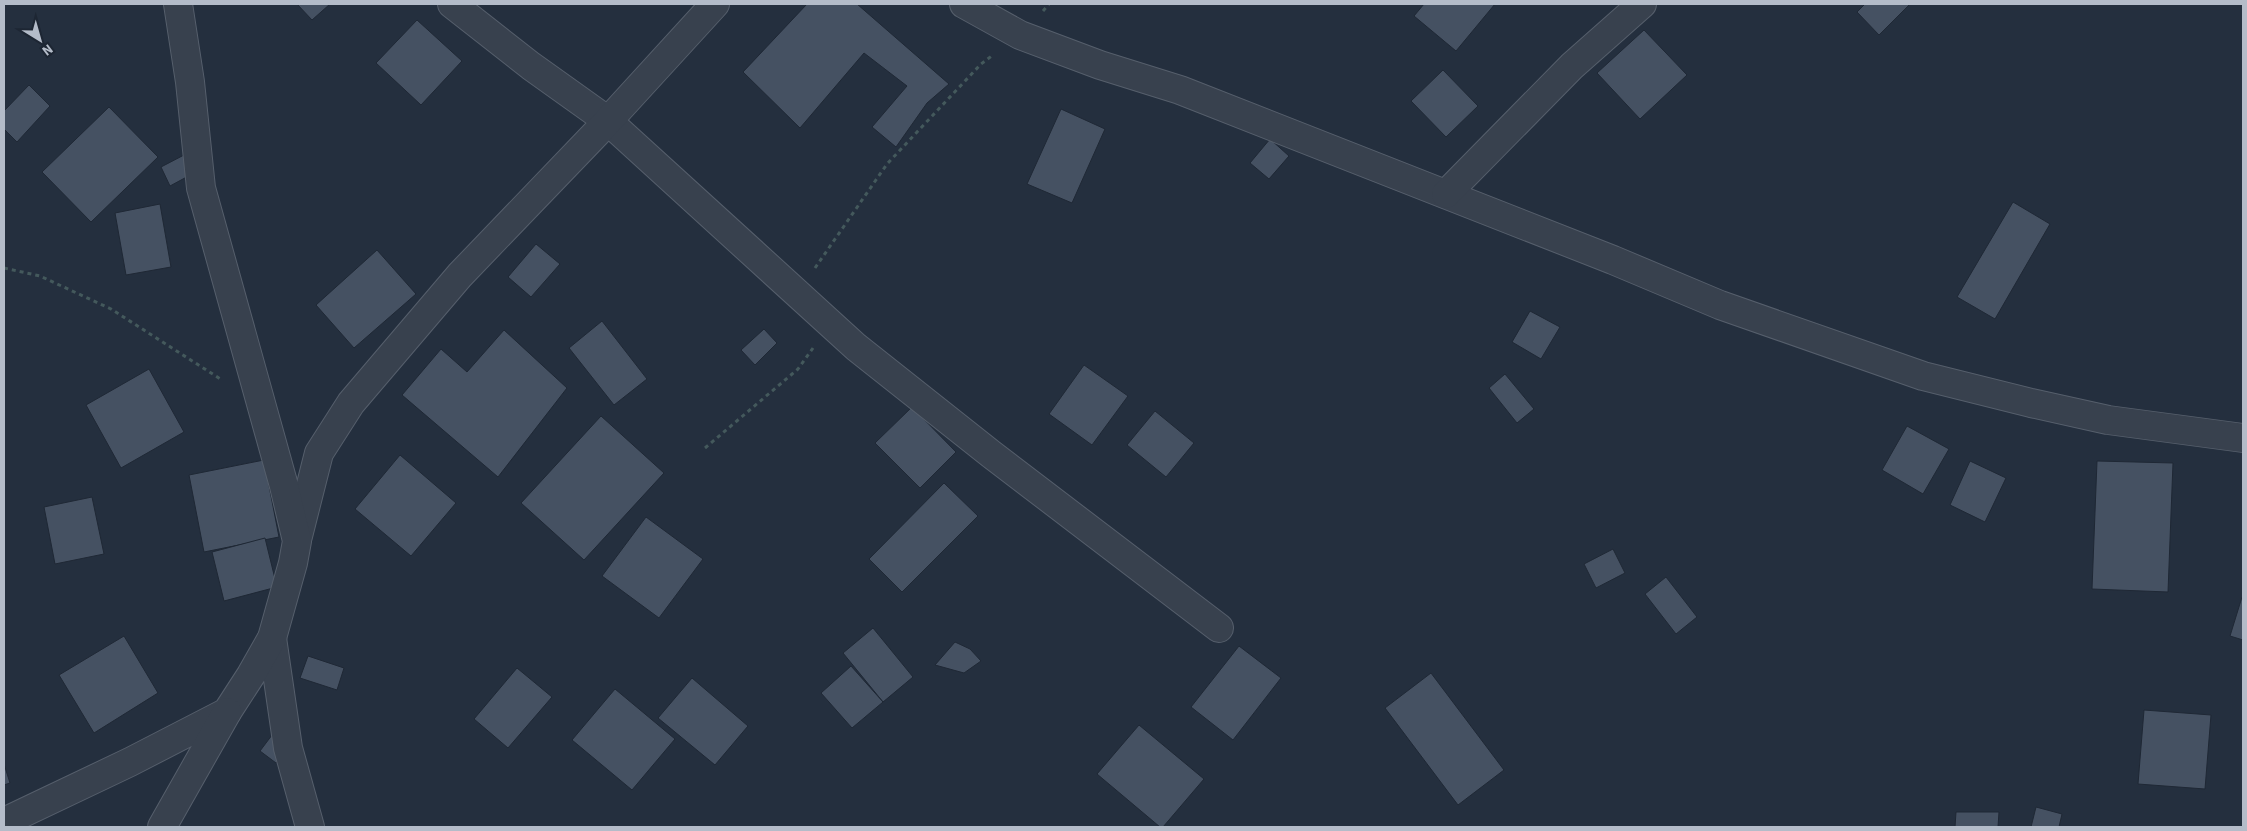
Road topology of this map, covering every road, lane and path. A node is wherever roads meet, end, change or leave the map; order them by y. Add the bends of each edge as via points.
1 (178, 4) edge
2 (452, 4) edge
3 (715, 4) edge
4 (964, 4) edge
5 (1049, 4) edge
6 (1642, 4) edge
7 (1020, 35) junction
8 (608, 121) junction
9 (1446, 194) junction
10 (4, 268) edge
11 (797, 294) junction
12 (815, 339) dead end
13 (228, 384) dead end
14 (2243, 438) edge
15 (705, 448) dead end
16 (296, 541) junction
17 (1219, 628) dead end
18 (272, 638) junction
19 (227, 712) junction
20 (4, 822) edge
21 (162, 827) edge
22 (310, 827) edge

1 - 16 street via 201,188 284,486
2 - 8 street
3 - 8 street
4 - 7 street
5 - 7 path
6 - 9 street via 1572,66
7 - 9 street via 1180,90
7 - 11 path via 981,64 887,164
8 - 11 street
8 - 16 street via 460,275 351,403 319,453
9 - 14 street via 1720,305 1923,376 2108,420
10 - 13 path via 40,276 111,309
11 - 17 street via 856,347 991,454
12 - 15 path via 813,348 798,370
16 - 18 street via 294,563
18 - 19 street
18 - 22 street via 288,748
19 - 20 street
19 - 21 street

